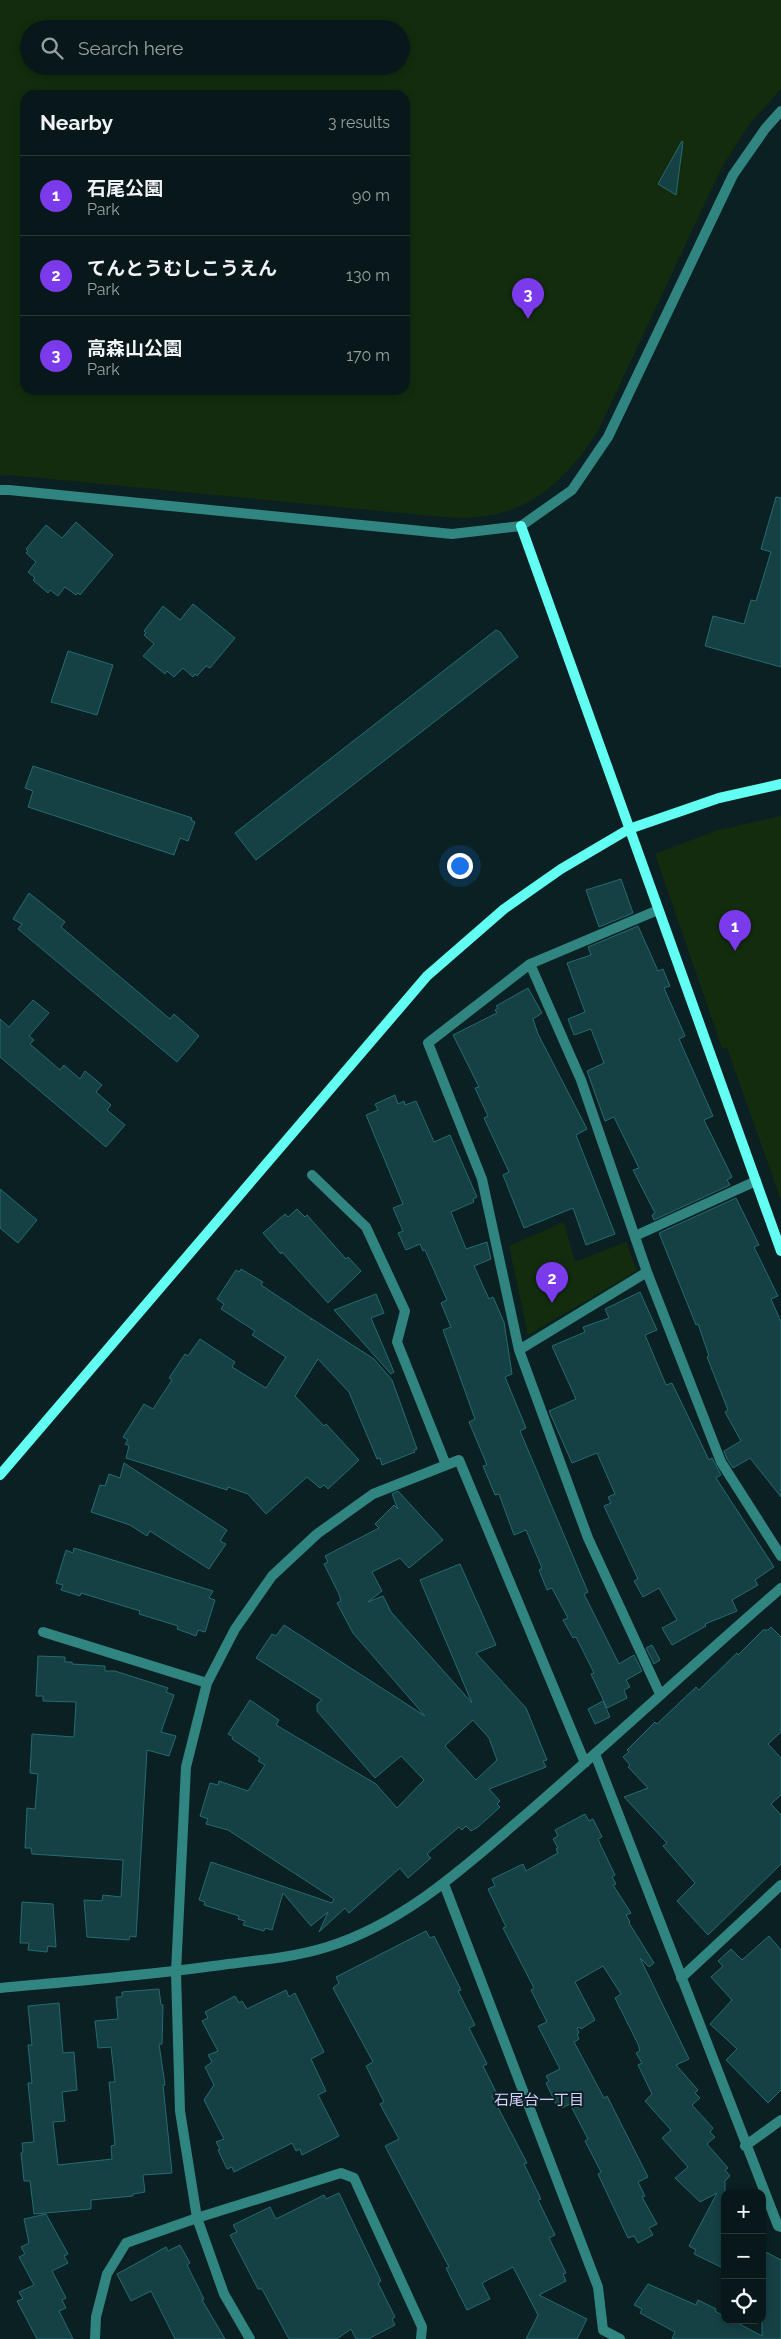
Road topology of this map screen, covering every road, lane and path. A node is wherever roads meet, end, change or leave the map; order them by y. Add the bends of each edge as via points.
1 (781, 110) edge
2 (0, 490) edge
3 (521, 526) junction
4 (781, 784) edge
5 (629, 829) junction
6 (658, 910) junction
7 (530, 964) junction
8 (312, 1175) dead end
9 (756, 1181) junction
10 (635, 1236) junction
11 (781, 1251) edge
12 (647, 1272) junction
13 (518, 1350) junction
14 (446, 1465) junction
15 (0, 1475) edge
16 (781, 1556) edge
17 (781, 1588) edge
18 (43, 1632) dead end
19 (207, 1683) junction
20 (660, 1694) junction
21 (595, 1754) junction
22 (585, 1763) junction
23 (444, 1884) junction
24 (781, 1885) edge
25 (176, 1972) junction
26 (681, 1978) junction
27 (0, 1988) edge
28 (781, 2120) edge
29 (746, 2146) junction
30 (197, 2218) junction
31 (781, 2227) edge
32 (600, 2335) edge
33 (95, 2339) edge
34 (250, 2339) edge
35 (421, 2339) edge
36 (620, 2339) edge

1 - 3 street via 733,175 608,437 572,490
2 - 3 street via 452,534
3 - 5 street
4 - 5 street via 719,798
5 - 6 street
5 - 15 street via 561,868 504,909 427,976
6 - 7 street
6 - 9 street
7 - 10 street via 581,1080
7 - 13 street via 428,1043 482,1179
8 - 14 street via 366,1226 405,1311 396,1342
9 - 10 street
9 - 11 street
10 - 12 street
12 - 13 street
12 - 16 street via 721,1462
13 - 20 street via 588,1538
14 - 19 street via 373,1494 306,1544 272,1576 235,1629
14 - 22 street via 459,1460
17 - 20 street
18 - 19 street
19 - 25 street via 186,1767
20 - 21 street
21 - 22 street
21 - 26 street
22 - 23 street
23 - 25 street via 382,1924 327,1947
23 - 32 street via 598,2287
24 - 26 street
25 - 27 street
25 - 30 street via 180,2111
26 - 29 street
28 - 29 street
29 - 31 street
30 - 33 street via 126,2243 107,2274 96,2317
30 - 34 street via 224,2294
30 - 35 street via 341,2173 354,2178 422,2327
32 - 36 street

